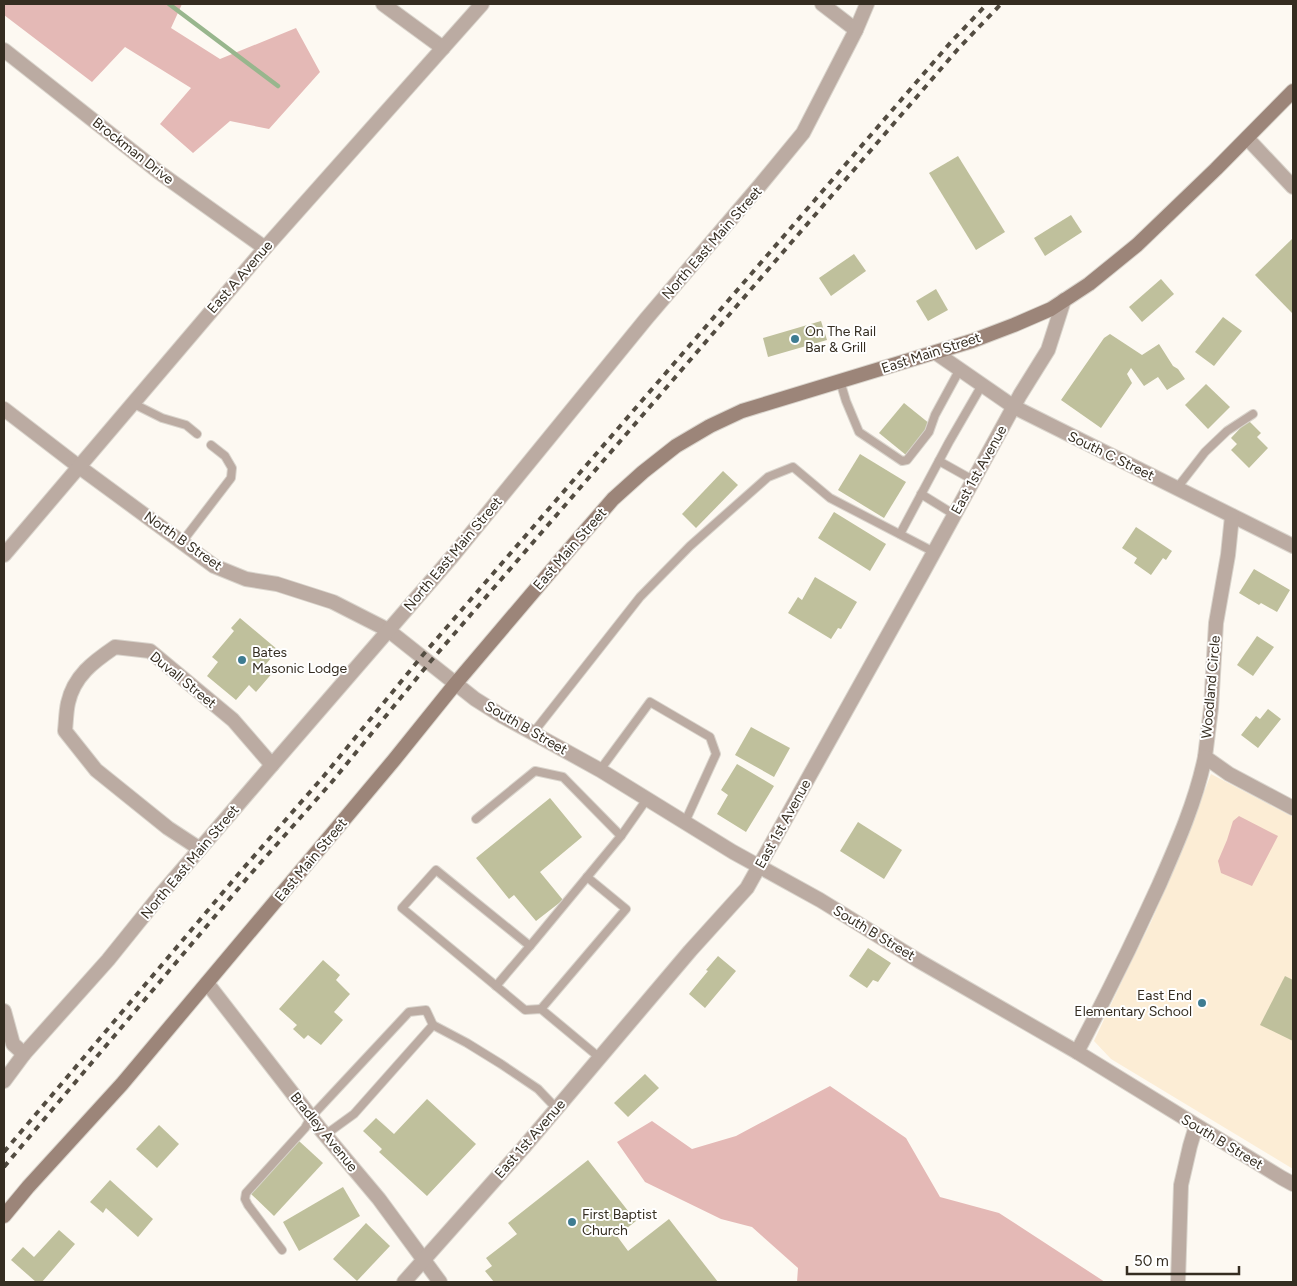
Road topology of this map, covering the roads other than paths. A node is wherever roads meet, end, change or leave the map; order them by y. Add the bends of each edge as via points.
1 (383, 4) edge
2 (482, 4) edge
3 (822, 4) edge
4 (867, 4) edge
5 (856, 30) junction
6 (443, 48) junction
7 (4, 50) edge
8 (1293, 91) edge
9 (1247, 138) junction
10 (1293, 188) edge
11 (265, 248) junction
12 (1064, 300) junction
13 (936, 353) junction
14 (960, 369) junction
15 (840, 381) junction
16 (982, 385) junction
17 (132, 403) junction
18 (1014, 408) junction
19 (4, 409) edge
20 (1253, 414) dead end
21 (197, 434) dead end
22 (211, 444) dead end
23 (939, 461) junction
24 (78, 466) junction
25 (973, 480) junction
26 (1177, 488) junction
27 (922, 494) junction
28 (954, 515) junction
29 (1232, 516) junction
30 (900, 534) junction
31 (182, 542) junction
32 (1293, 546) edge
33 (934, 552) junction
34 (4, 555) edge
35 (388, 630) junction
36 (456, 683) junction
37 (533, 733) junction
38 (1205, 756) junction
39 (272, 765) junction
40 (600, 770) junction
41 (648, 799) junction
42 (1293, 808) edge
43 (476, 819) dead end
44 (685, 822) junction
45 (621, 836) junction
46 (200, 849) junction
47 (759, 866) junction
48 (587, 877) junction
49 (530, 946) junction
50 (207, 983) junction
51 (496, 986) junction
52 (541, 1009) junction
53 (4, 1011) edge
54 (433, 1026) junction
55 (1077, 1052) junction
56 (24, 1054) junction
57 (600, 1058) junction
58 (4, 1080) edge
59 (557, 1109) junction
60 (311, 1116) junction
61 (1196, 1126) junction
62 (325, 1135) junction
63 (1293, 1184) edge
64 (4, 1216) edge
65 (282, 1250) dead end
66 (424, 1260) junction
67 (404, 1282) edge
68 (440, 1282) edge
69 (1178, 1282) edge

1 - 6 street
2 - 6 street, East A Avenue
3 - 5 street
4 - 5 street, North East Main Street
5 - 35 street, North East Main Street via 803,133
6 - 11 street, East A Avenue
7 - 11 street, Brockman Drive via 160,173
8 - 9 main road, East Main Street
9 - 10 street
9 - 12 main road, East Main Street via 1137,245
11 - 17 street, East A Avenue
12 - 13 main road, East Main Street via 1014,325
12 - 18 street, East 1st Avenue via 1048,350
13 - 14 street, South C Street
13 - 15 main road, East Main Street
14 - 15 lane via 929,432 907,460 902,461 859,432
14 - 16 street, South C Street
15 - 36 main road, East Main Street via 734,415 676,446 613,499
16 - 18 street, South C Street
16 - 23 lane
17 - 21 lane via 162,418 186,425
17 - 24 street, East A Avenue
18 - 25 street, East 1st Avenue
18 - 26 street, South C Street
19 - 24 street, North B Street
20 - 26 lane via 1227,431 1205,452
22 - 31 lane via 232,468 231,478
23 - 25 lane
23 - 27 lane
24 - 31 street, North B Street
24 - 34 street, East A Avenue
25 - 28 street, East 1st Avenue
26 - 29 street, South C Street
27 - 28 lane
27 - 30 lane
28 - 33 street, East 1st Avenue
29 - 32 street, South C Street
29 - 38 street, Woodland Circle via 1216,623
30 - 33 lane
30 - 37 lane via 830,498 793,467 768,477 690,546 640,598
31 - 35 street, North B Street via 214,566 246,579 277,584 333,602
33 - 47 street, East 1st Avenue
35 - 36 street, North B Street
35 - 39 street, North East Main Street
36 - 37 street, South B Street via 475,699
36 - 50 main road, East Main Street
37 - 40 street, South B Street
38 - 42 street, Woodland Circle via 1229,774
38 - 55 street via 1201,779 1175,848
39 - 46 street, North East Main Street
39 - 46 street, Duvall Street via 233,720 150,651 115,647 94,660 76,681 68,703 65,731 96,770 168,828
40 - 41 street, South B Street
40 - 44 lane via 650,702 710,737 716,754
41 - 44 street, South B Street
41 - 45 lane
43 - 45 lane via 535,771 563,777
44 - 47 street, South B Street
45 - 48 lane
46 - 56 street, North East Main Street via 108,960
47 - 55 street, South B Street
47 - 57 street, East 1st Avenue via 747,888
48 - 49 lane
48 - 52 lane via 626,909
49 - 51 lane
49 - 51 lane via 436,870 402,908
50 - 60 street, Bradley Avenue
50 - 64 main road, East Main Street
51 - 52 lane via 525,1010
52 - 57 lane
53 - 56 street via 13,1044
54 - 59 lane via 502,1064 538,1090
54 - 60 lane via 426,1010 409,1012
54 - 62 lane via 354,1114
55 - 61 street, South B Street
56 - 58 street, North East Main Street
57 - 59 street, East 1st Avenue
59 - 66 street, East 1st Avenue
60 - 62 street, Bradley Avenue
60 - 65 lane via 305,1128 246,1193 248,1205
61 - 63 street, South B Street
61 - 69 street via 1182,1185
62 - 66 street, Bradley Avenue via 379,1198
66 - 67 street, East 1st Avenue
66 - 68 street, Bradley Avenue

